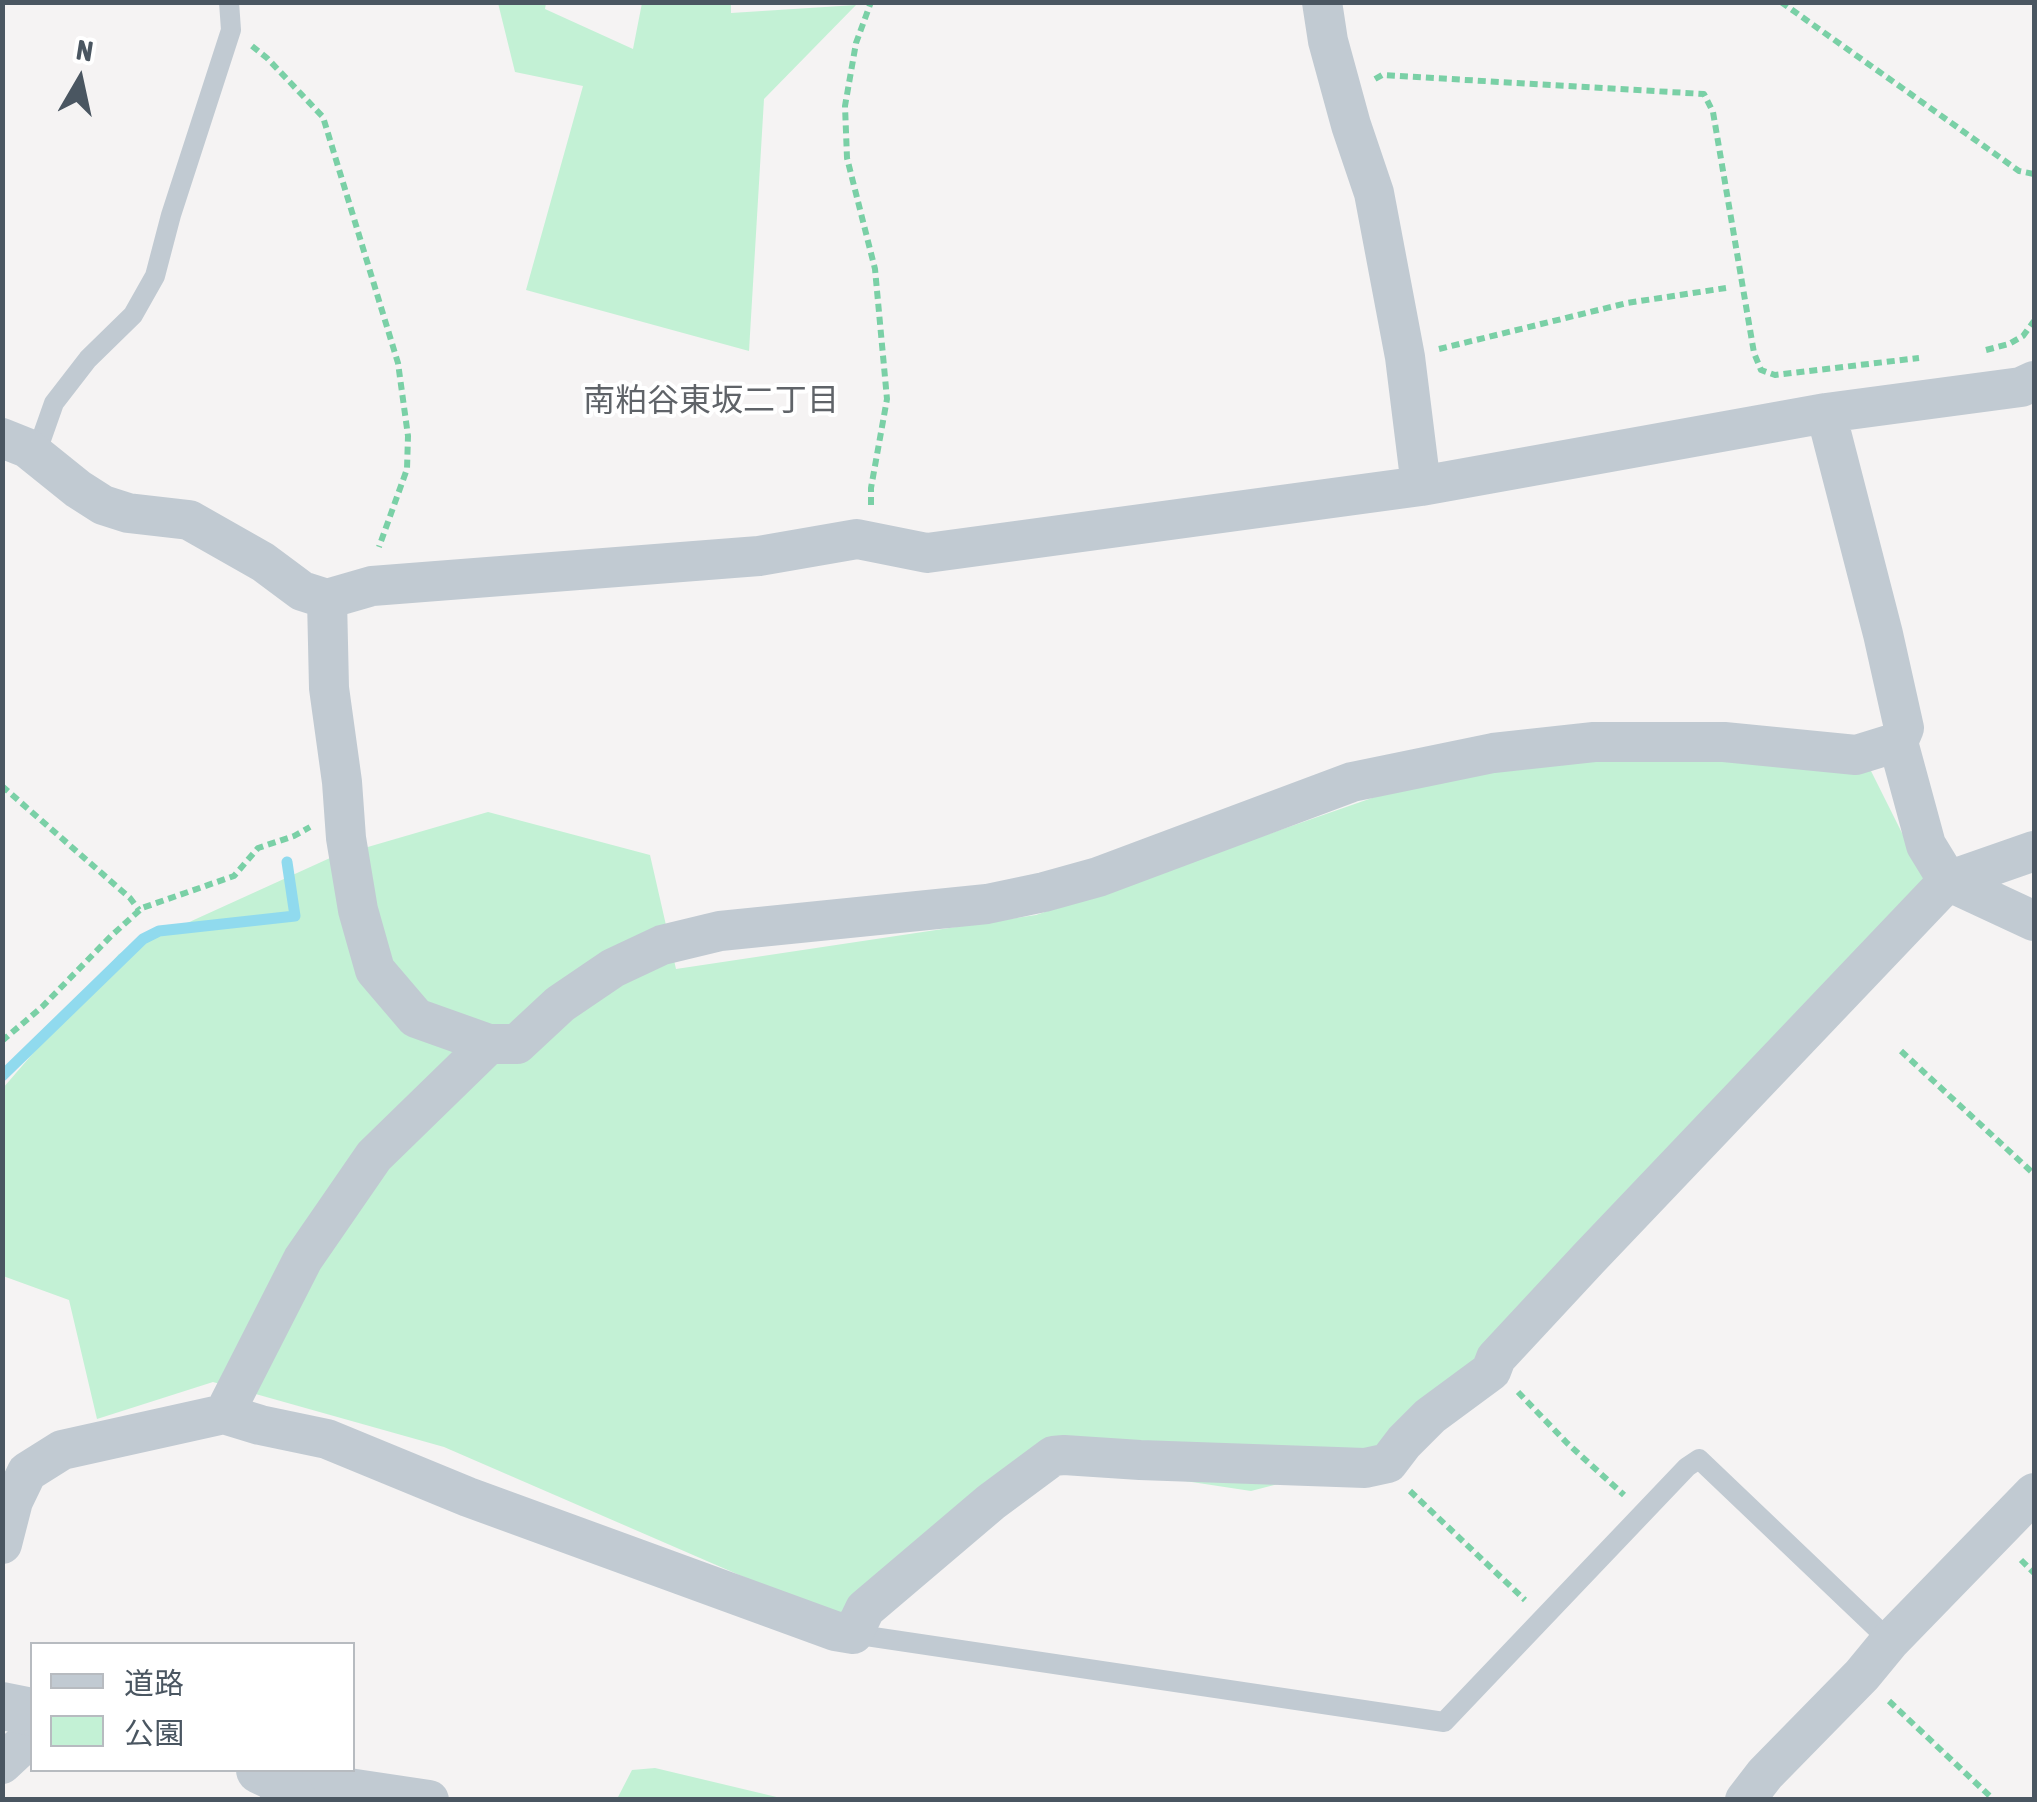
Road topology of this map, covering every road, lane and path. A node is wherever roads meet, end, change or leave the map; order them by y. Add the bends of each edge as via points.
1 (229, 2) edge
2 (871, 2) edge
3 (1322, 2) edge
4 (1781, 2) edge
5 (232, 30) junction
6 (1354, 133) junction
7 (2034, 174) edge
8 (1726, 288) dead end
9 (2034, 321) edge
10 (1978, 351) dead end
11 (1405, 357) junction
12 (1923, 358) dead end
13 (2034, 381) edge
14 (1826, 413) junction
15 (19, 446) edge
16 (1420, 486) junction
17 (870, 542) junction
18 (372, 586) junction
19 (326, 599) junction
20 (1898, 742) junction
21 (2, 786) edge
22 (344, 802) junction
23 (2034, 851) edge
24 (1948, 881) junction
25 (139, 910) junction
26 (2034, 921) edge
27 (2, 1042) edge
28 (489, 1044) junction
29 (1901, 1051) dead end
30 (2034, 1174) edge
31 (1492, 1366) junction
32 (224, 1414) junction
33 (1388, 1463) junction
34 (2034, 1492) edge
35 (1644, 1512) junction
36 (2, 1544) edge
37 (1543, 1617) junction
38 (852, 1634) junction
39 (1890, 1641) junction
40 (1862, 1675) junction
41 (2, 1706) edge
42 (30, 1712) edge
43 (30, 1738) edge
44 (2, 1764) edge
45 (276, 1782) edge
46 (428, 1800) edge
47 (1746, 1800) edge
48 (1994, 1800) edge

1 - 5 lane
2 - 17 path via 845,106 847,158 875,269 887,398
3 - 6 street
4 - 7 path via 2019,171
5 - 15 lane via 155,276 133,315 88,358
5 - 18 path via 323,116 398,364 407,469 374,560
6 - 11 street via 1374,192
6 - 12 path via 1364,94 1382,76 1704,94 1713,112 1761,370 1776,375
8 - 11 path via 1626,303
9 - 10 path via 2009,344
11 - 16 street
13 - 14 street
14 - 16 street
14 - 20 street via 1904,728
15 - 19 street via 103,505 189,520 302,592
16 - 17 street via 927,553
17 - 18 street
18 - 19 street
19 - 22 street
20 - 24 street via 1926,845
20 - 28 street via 1856,754 1724,742 1594,742 1493,753 1352,782 1044,892 987,904 720,931 662,944 612,968 517,1044
21 - 25 path
22 - 25 path via 294,836 258,848 234,876
22 - 28 street via 358,910 375,970 416,1018
23 - 24 street
24 - 26 street
24 - 31 street
25 - 27 path
28 - 32 street via 374,1156 303,1258
29 - 30 path
31 - 33 street via 1430,1416
31 - 35 path
32 - 36 street via 62,1450 27,1472
32 - 38 street via 327,1439 468,1497
33 - 37 path
33 - 38 street via 1365,1468 1053,1456 865,1609
34 - 39 street
35 - 37 lane
35 - 39 lane via 1699,1459
37 - 38 lane via 1444,1722
39 - 40 street
40 - 47 street
40 - 48 path
41 - 42 street
43 - 44 street
45 - 46 street

